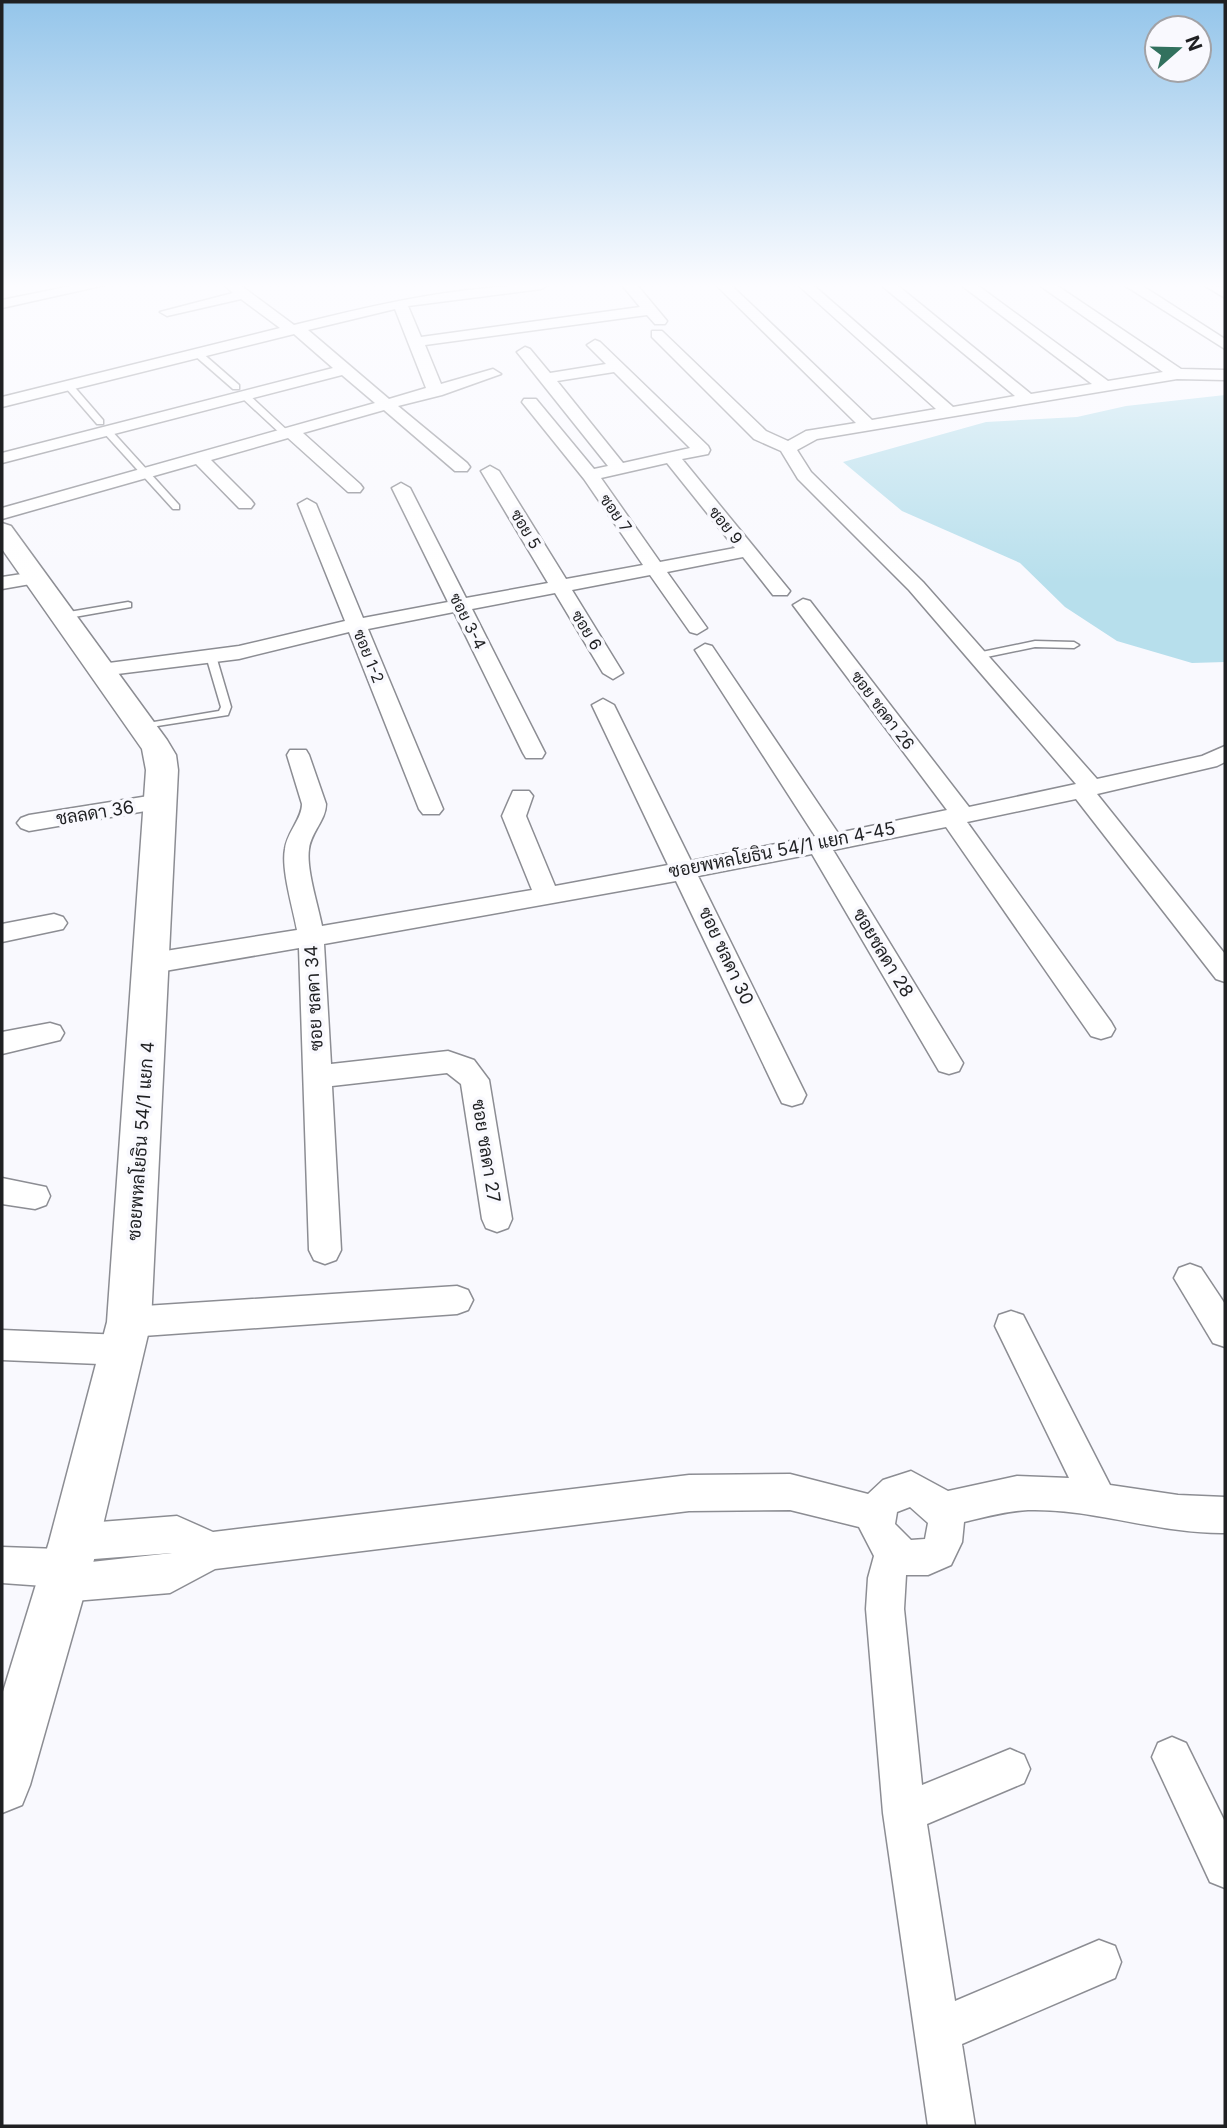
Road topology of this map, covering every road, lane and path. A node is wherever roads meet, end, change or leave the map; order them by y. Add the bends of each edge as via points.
1 (232, 384) edge
2 (266, 384) edge
3 (365, 384) edge
4 (433, 384) edge
5 (460, 384) edge
6 (550, 384) edge
7 (636, 384) edge
8 (712, 384) edge
9 (826, 384) edge
10 (918, 384) edge
11 (1010, 384) edge
12 (1115, 384) edge
13 (68, 385) joint
14 (1105, 386) joint
15 (240, 391) junction
16 (436, 392) junction
17 (1028, 399) junction
18 (530, 401) dead end
19 (2, 402) edge
20 (391, 405) junction
21 (949, 412) junction
22 (869, 426) junction
23 (103, 427) junction
24 (289, 433) junction
25 (788, 447) junction
26 (3, 454) edge
27 (201, 458) junction
28 (673, 459) junction
29 (461, 467) dead end
30 (619, 469) junction
31 (490, 471) dead end
32 (144, 474) junction
33 (590, 475) junction
34 (354, 488) dead end
35 (401, 488) dead end
36 (245, 504) dead end
37 (307, 504) dead end
38 (176, 508) dead end
39 (2, 514) edge
40 (2, 531) edge
41 (747, 551) junction
42 (656, 569) junction
43 (17, 575) edge
44 (562, 588) junction
45 (780, 592) dead end
46 (128, 605) dead end
47 (461, 606) junction
48 (803, 606) dead end
49 (62, 616) junction
50 (356, 625) junction
51 (697, 628) dead end
52 (319, 632) junction
53 (1074, 645) dead end
54 (705, 650) dead end
55 (211, 656) junction
56 (977, 656) junction
57 (97, 665) junction
58 (613, 673) dead end
59 (603, 705) dead end
60 (142, 727) junction
61 (534, 753) dead end
62 (298, 755) dead end
63 (1220, 764) edge
64 (1087, 789) junction
65 (521, 796) dead end
66 (161, 802) junction
67 (431, 809) dead end
68 (957, 816) junction
69 (29, 823) dead end
70 (823, 841) junction
71 (685, 869) junction
72 (546, 894) junction
73 (54, 923) dead end
74 (319, 930) junction
75 (2, 933) edge
76 (153, 953) junction
77 (1225, 972) edge
78 (1101, 1029) dead end
79 (50, 1033) dead end
80 (2, 1043) edge
81 (949, 1063) dead end
82 (318, 1077) junction
83 (792, 1095) dead end
84 (2, 1191) edge
85 (35, 1196) dead end
86 (497, 1219) dead end
87 (325, 1250) dead end
88 (1190, 1278) dead end
89 (457, 1300) dead end
90 (1011, 1326) dead end
91 (1225, 1332) edge
92 (127, 1336) junction
93 (2, 1345) edge
94 (1100, 1502) junction
95 (942, 1510) junction
96 (877, 1514) junction
97 (1225, 1515) edge
98 (894, 1552) junction
99 (67, 1564) junction
100 (2, 1565) edge
101 (1172, 1757) dead end
102 (1010, 1769) dead end
103 (2, 1785) edge
104 (904, 1814) junction
105 (1225, 1867) edge
106 (1099, 1962) dead end
107 (939, 2031) junction
108 (952, 2126) edge

1 - 15 lane
2 - 15 street
3 - 20 street
4 - 16 street
5 - 16 street
6 - 30 street
7 - 28 street via 702,450
8 - 25 street via 760,435
9 - 22 street
10 - 21 street
11 - 17 street
12 - 14 street
13 - 19 street
13 - 23 lane
14 - 17 street
15 - 23 street
15 - 24 lane
16 - 20 street
17 - 21 street
18 - 33 street, ซอย 7
20 - 24 street
20 - 29 street
21 - 22 street
22 - 25 street via 812,435
23 - 26 street
23 - 32 lane
24 - 27 street
24 - 34 street
25 - 56 street via 804,475 916,586
27 - 32 street
27 - 36 street
28 - 30 street
28 - 41 street, ซอย 9
30 - 33 street
31 - 44 street, ซอย 5
32 - 38 lane
32 - 39 street
33 - 42 street, ซอย 7
35 - 47 street, ซอย 3-4
37 - 50 street, ซอย 1-2
40 - 43 street, ซอยพหลโยธิน 54/1 แยก 4
41 - 42 street
41 - 45 street, ซอย 9
42 - 44 street
42 - 51 street, ซอย 7
43 - 49 street, ซอยพหลโยธิน 54/1 แยก 4
44 - 47 street
44 - 58 street, ซอย 6
46 - 49 lane
47 - 50 street
47 - 61 street, ซอย 3-4
48 - 68 street, ซอย ชลดา 26
49 - 57 street, ซอยพหลโยธิน 54/1 แยก 4
50 - 52 street
50 - 67 street, ซอย 1-2
52 - 55 street via 293,642
52 - 57 street via 287,632
53 - 56 lane via 1035,644
54 - 70 street, ซอยชลดา 28
55 - 57 street
55 - 60 lane via 224,713
56 - 64 street
57 - 60 street, ซอยพหลโยธิน 54/1 แยก 4
59 - 71 street, ซอย ชลดา 30
60 - 66 street, ซอยพหลโยธิน 54/1 แยก 4 via 161,755
62 - 74 street, ซอย ชลดา 34 via 314,812 301,831 296,852
63 - 64 street, ซอยพหลโยธิน 54/1 แยก 4-45
64 - 68 street, ซอยพหลโยธิน 54/1 แยก 4-45
64 - 77 street
65 - 72 street via 514,816
66 - 69 street, ชลลดา 36
66 - 76 street, ซอยพหลโยธิน 54/1 แยก 4
68 - 70 street, ซอยพหลโยธิน 54/1 แยก 4-45
68 - 78 street, ซอย ชลดา 26
70 - 71 street, ซอยพหลโยธิน 54/1 แยก 4-45
70 - 81 street, ซอยชลดา 28
71 - 72 street, ซอยพหลโยธิน 54/1 แยก 4-45
71 - 83 street, ซอย ชลดา 30
72 - 74 street, ซอยพหลโยธิน 54/1 แยก 4-45
73 - 75 street
74 - 76 street, ซอยพหลโยธิน 54/1 แยก 4-45
74 - 82 street, ซอย ชลดา 34
76 - 92 street, ซอยพหลโยธิน 54/1 แยก 4
79 - 80 street
82 - 86 street, ซอย ชลดา 27 via 448,1062 464,1068 475,1080
82 - 87 street, ซอย ชลดา 34
84 - 85 street
88 - 91 street
89 - 92 street
90 - 94 street
92 - 93 street
92 - 99 street, ซอยพหลโยธิน 54/1 แยก 4
94 - 95 street via 1042,1493 1007,1494
94 - 97 street via 1185,1516
95 - 96 street via 933,1499 911,1489 888,1494
95 - 98 street via 948,1533 938,1552 917,1560
96 - 98 street via 877,1527
96 - 99 street via 790,1492 689,1493 211,1551 170,1574
98 - 104 street via 885,1609
99 - 100 street
99 - 103 street, ซอยพหลโยธิน 54/1 แยก 4
101 - 105 street
102 - 104 street
104 - 107 street
106 - 107 street
107 - 108 street

